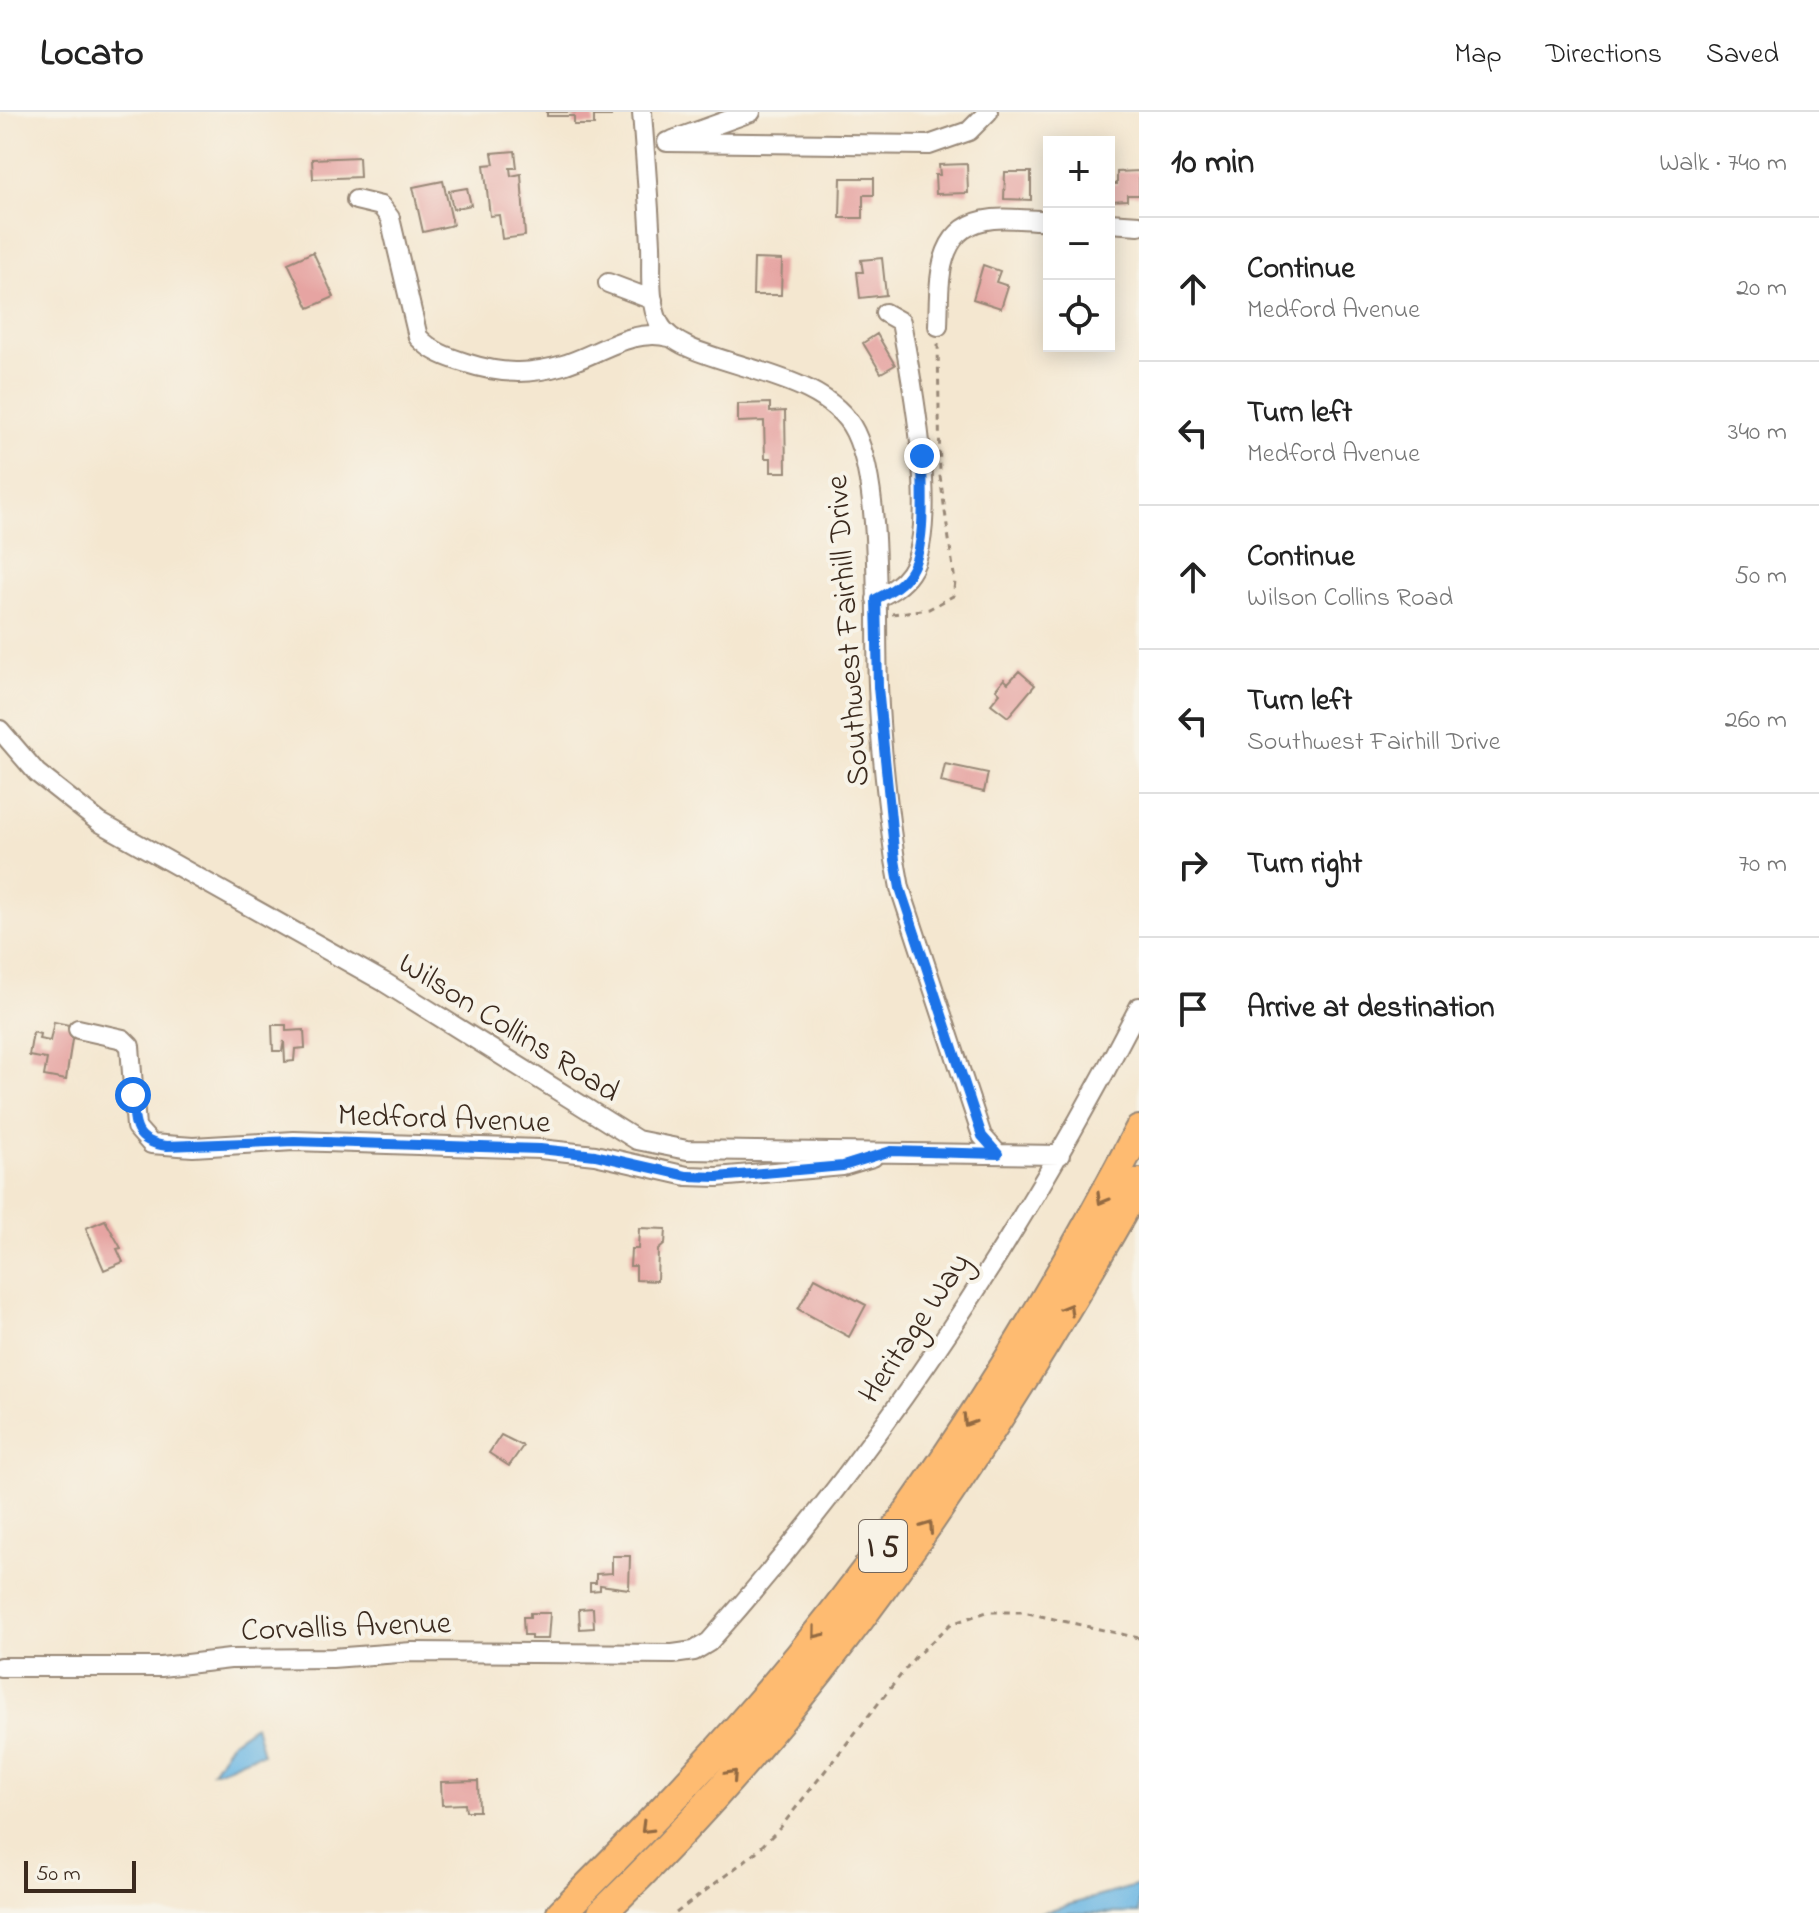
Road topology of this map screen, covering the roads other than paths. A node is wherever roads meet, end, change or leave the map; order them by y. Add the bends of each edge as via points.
1 (642, 112) edge
2 (751, 112) edge
3 (988, 112) edge
4 (667, 142) junction
5 (645, 151) junction
6 (356, 200) dead end
7 (1043, 220) edge
8 (1115, 223) edge
9 (1139, 225) edge
10 (608, 283) dead end
11 (653, 300) junction
12 (885, 313) dead end
13 (938, 326) dead end
14 (669, 337) junction
15 (876, 599) junction
16 (0, 730) edge
17 (1139, 1007) edge
18 (78, 1029) dead end
19 (1139, 1130) edge
20 (891, 1151) junction
21 (998, 1154) junction
22 (1060, 1155) junction
23 (1139, 1183) edge
24 (694, 1651) joint
25 (0, 1667) edge
26 (561, 1913) edge
27 (602, 1913) edge

1 - 5 street
2 - 4 street
3 - 4 street via 969,131 929,145
4 - 5 street
5 - 11 street
6 - 14 street via 381,206 390,218 418,337 446,356 494,372 516,373 564,365 647,334
7 - 13 street via 993,219 961,230 941,260
8 - 9 street
10 - 11 street
11 - 14 street via 659,325
12 - 15 street via 901,322 918,409 922,496 911,571
14 - 15 street, Southwest Fairhill Drive via 695,351 775,375 844,415 865,460
15 - 21 street, Southwest Fairhill Drive via 884,769 900,888 982,1136
16 - 20 street, Wilson Collins Road via 37,773 99,822 384,982 637,1140 700,1151
17 - 22 street, Heritage Way
18 - 20 street, Medford Avenue via 123,1039 130,1046 136,1127 151,1144 294,1141 540,1149 595,1155 672,1174 717,1177 843,1166
19 -> 26 highway, I 5 via 1044,1300 895,1529 757,1707
20 - 21 street, Wilson Collins Road
21 - 22 street, Wilson Collins Road
22 - 24 street, Heritage Way via 946,1336 839,1485 745,1602
27 -> 23 highway, I 5 via 761,1742 865,1615 970,1467
24 - 25 street, Corvallis Avenue via 412,1652 161,1667

